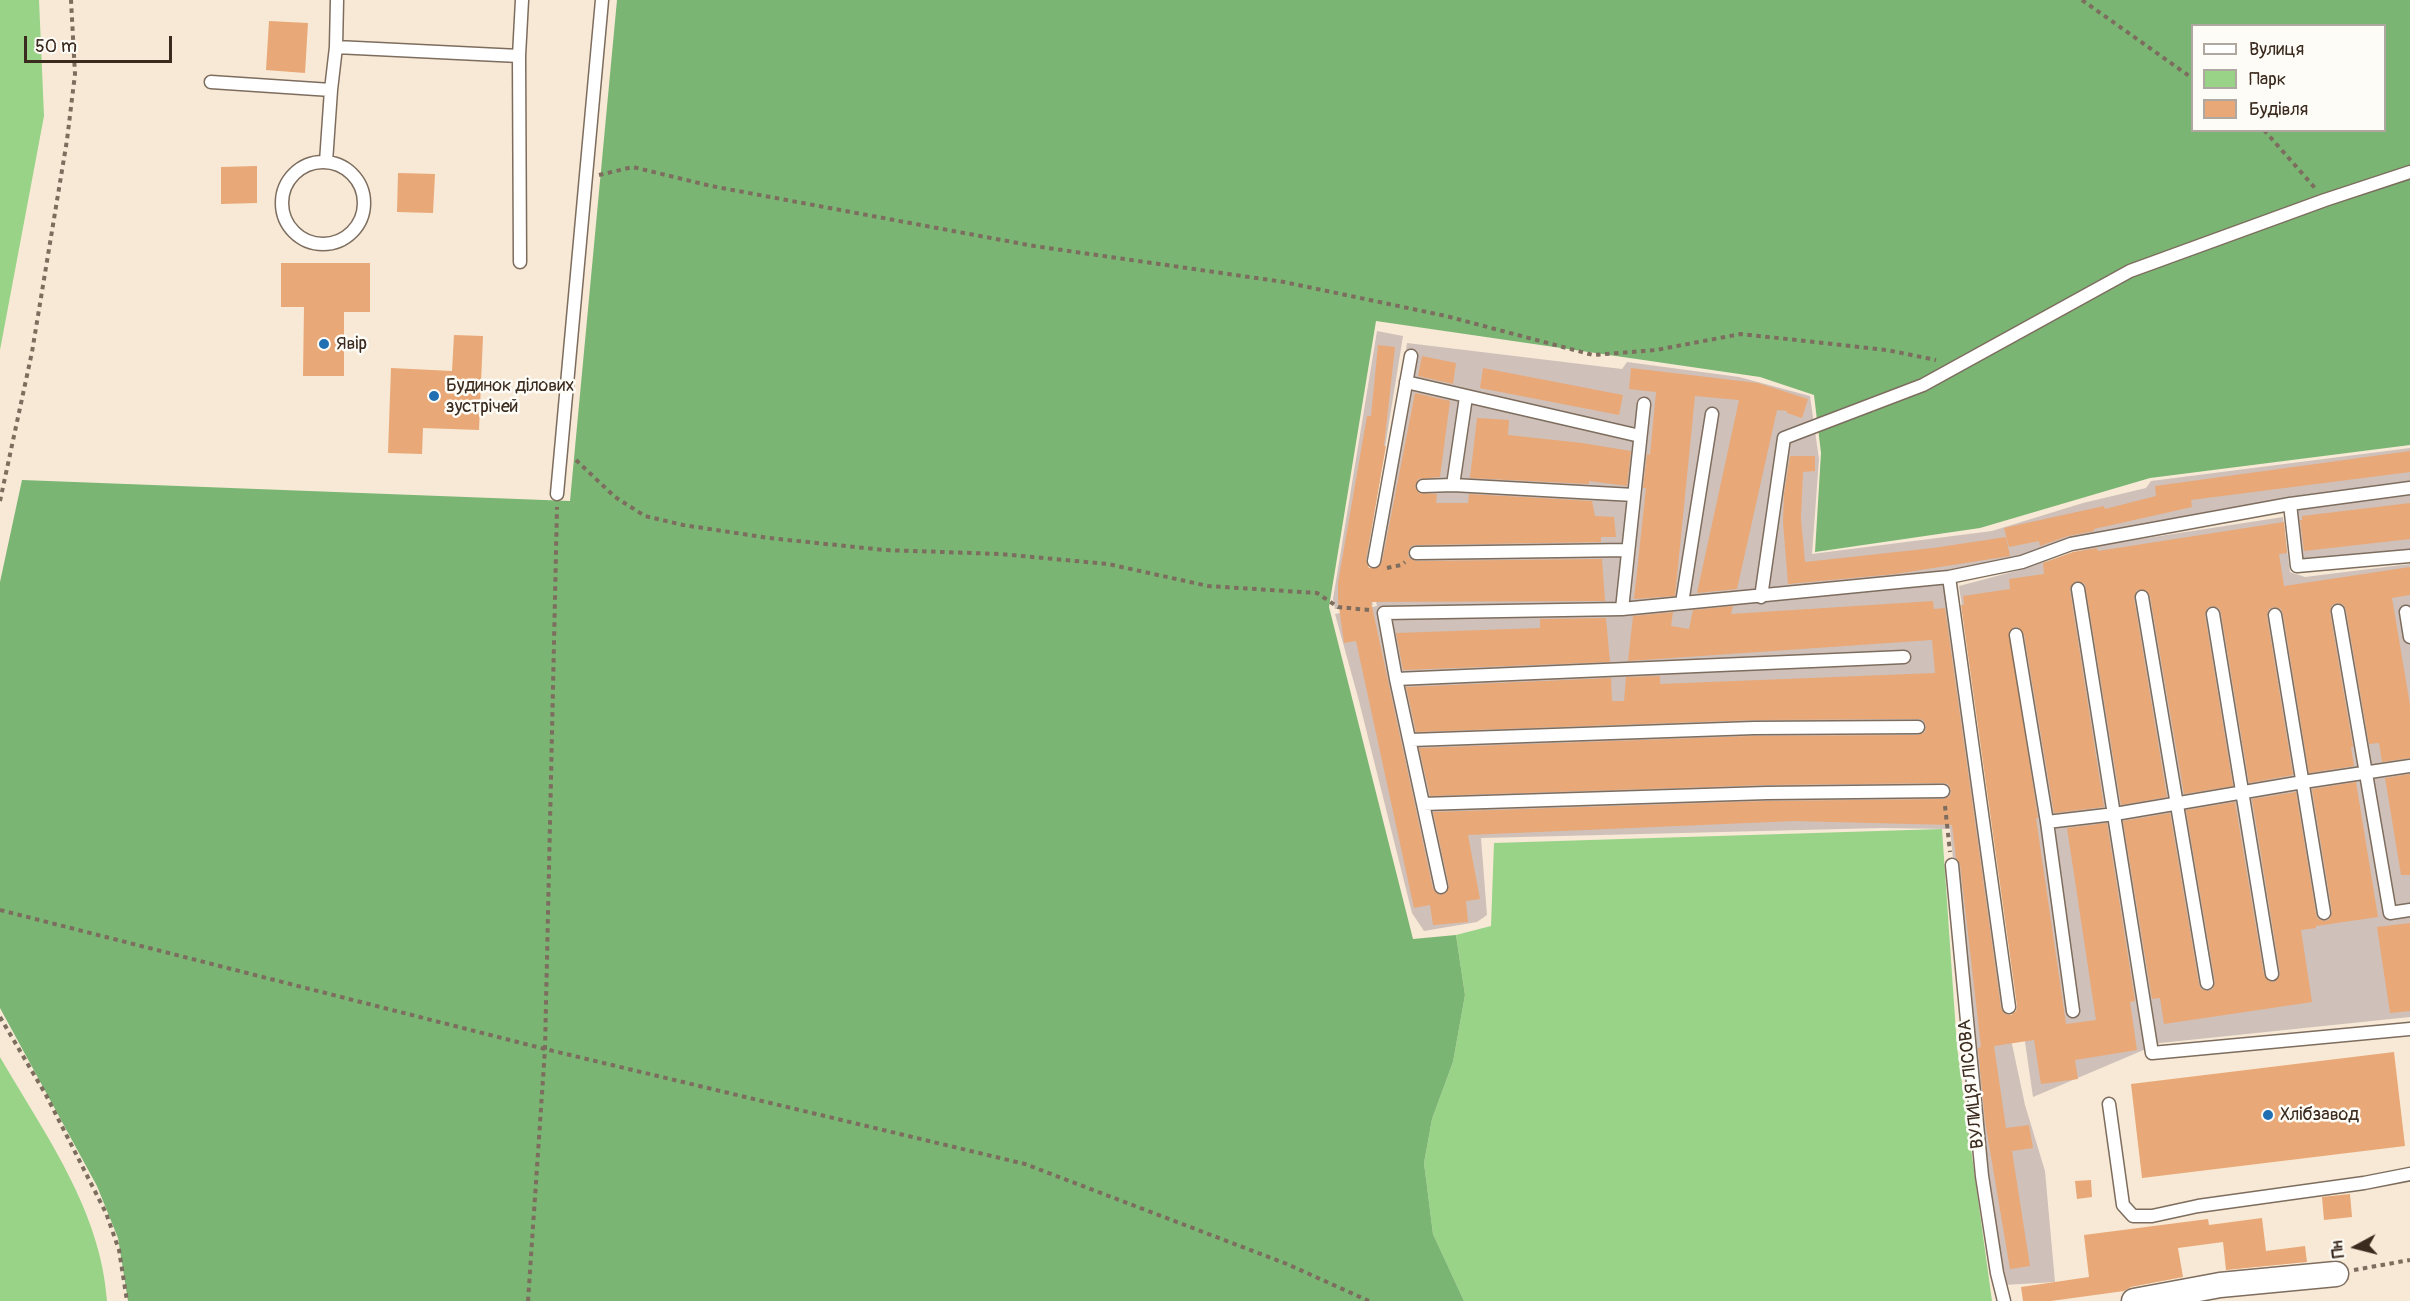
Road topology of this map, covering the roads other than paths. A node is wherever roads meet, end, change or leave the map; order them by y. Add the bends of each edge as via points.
1 (337, 0) edge
2 (522, 0) edge
3 (602, 0) edge
4 (336, 47) junction
5 (519, 56) junction
6 (211, 82) dead end
7 (331, 90) junction
8 (326, 162) junction
9 (2410, 172) edge
10 (520, 262) dead end
11 (1411, 356) dead end
12 (1406, 382) junction
13 (1466, 397) junction
14 (1644, 404) dead end
15 (1712, 414) dead end
16 (1640, 436) junction
17 (1453, 485) junction
18 (1423, 486) dead end
19 (2410, 488) edge
20 (557, 494) road end
21 (1634, 495) junction
22 (2290, 504) junction
23 (1628, 550) junction
24 (1416, 553) road end
25 (2410, 556) edge
26 (1374, 561) road end
27 (1949, 577) junction
28 (2078, 589) dead end
29 (1761, 597) junction
30 (2142, 597) dead end
31 (1682, 603) junction
32 (1622, 609) junction
33 (2338, 611) dead end
34 (2406, 612) dead end
35 (2212, 614) dead end
36 (2275, 615) dead end
37 (2016, 635) dead end
38 (2410, 637) edge
39 (1904, 657) dead end
40 (1396, 679) junction
41 (1918, 727) dead end
42 (1411, 740) junction
43 (2410, 766) edge
44 (2366, 773) junction
45 (2303, 782) junction
46 (1943, 791) road end
47 (2242, 792) junction
48 (2177, 803) junction
49 (1423, 804) junction
50 (2115, 814) junction
51 (2047, 822) junction
52 (1952, 865) road end
53 (1441, 887) dead end
54 (2410, 910) edge
55 (2324, 913) dead end
56 (2272, 974) dead end
57 (2206, 983) dead end
58 (2009, 1007) dead end
59 (2073, 1011) dead end
60 (2410, 1029) edge
61 (2109, 1104) dead end
62 (2410, 1174) edge
63 (2336, 1274) road end
64 (2004, 1301) edge
65 (2134, 1301) edge

1 - 4 lane
2 - 5 lane
3 - 20 lane
4 - 5 lane
4 - 7 lane
5 - 10 lane
6 - 7 lane
7 - 8 lane
8 - 8 lane via 308,165 291,177 284,189 284,216 290,228 312,243 326,244 351,234 364,211 360,184 352,173
9 - 29 lane via 2130,271 1923,385 1784,438
11 - 12 lane
12 - 13 lane
12 - 26 lane
13 - 16 lane
13 - 17 lane
14 - 16 lane
15 - 31 lane
16 - 21 lane
17 - 18 lane
17 - 21 lane
19 - 22 lane
21 - 23 lane
22 - 25 lane via 2297,566
22 - 27 lane via 2071,544 2022,562
23 - 24 lane
23 - 32 lane
27 - 29 lane
27 - 58 lane
28 - 50 lane
29 - 31 lane
30 - 48 lane
31 - 32 lane
32 - 40 lane via 1384,613
33 - 44 lane
34 - 38 lane
35 - 47 lane
36 - 45 lane
37 - 51 lane
39 - 40 lane
40 - 42 lane
41 - 42 lane via 1754,728
42 - 49 lane
43 - 44 lane
44 - 45 lane
44 - 54 lane via 2390,913
45 - 47 lane
45 - 55 lane
46 - 49 lane via 1767,792
47 - 48 lane
47 - 56 lane
48 - 50 lane
48 - 57 lane
49 - 53 lane
50 - 51 lane
50 - 60 lane via 2152,1053
51 - 59 lane
52 - 64 lane, ВУЛИЦЯ ЛІСОВА via 1982,1176 1996,1273
61 - 62 lane via 2123,1205 2133,1216
63 - 65 street via 2220,1285

